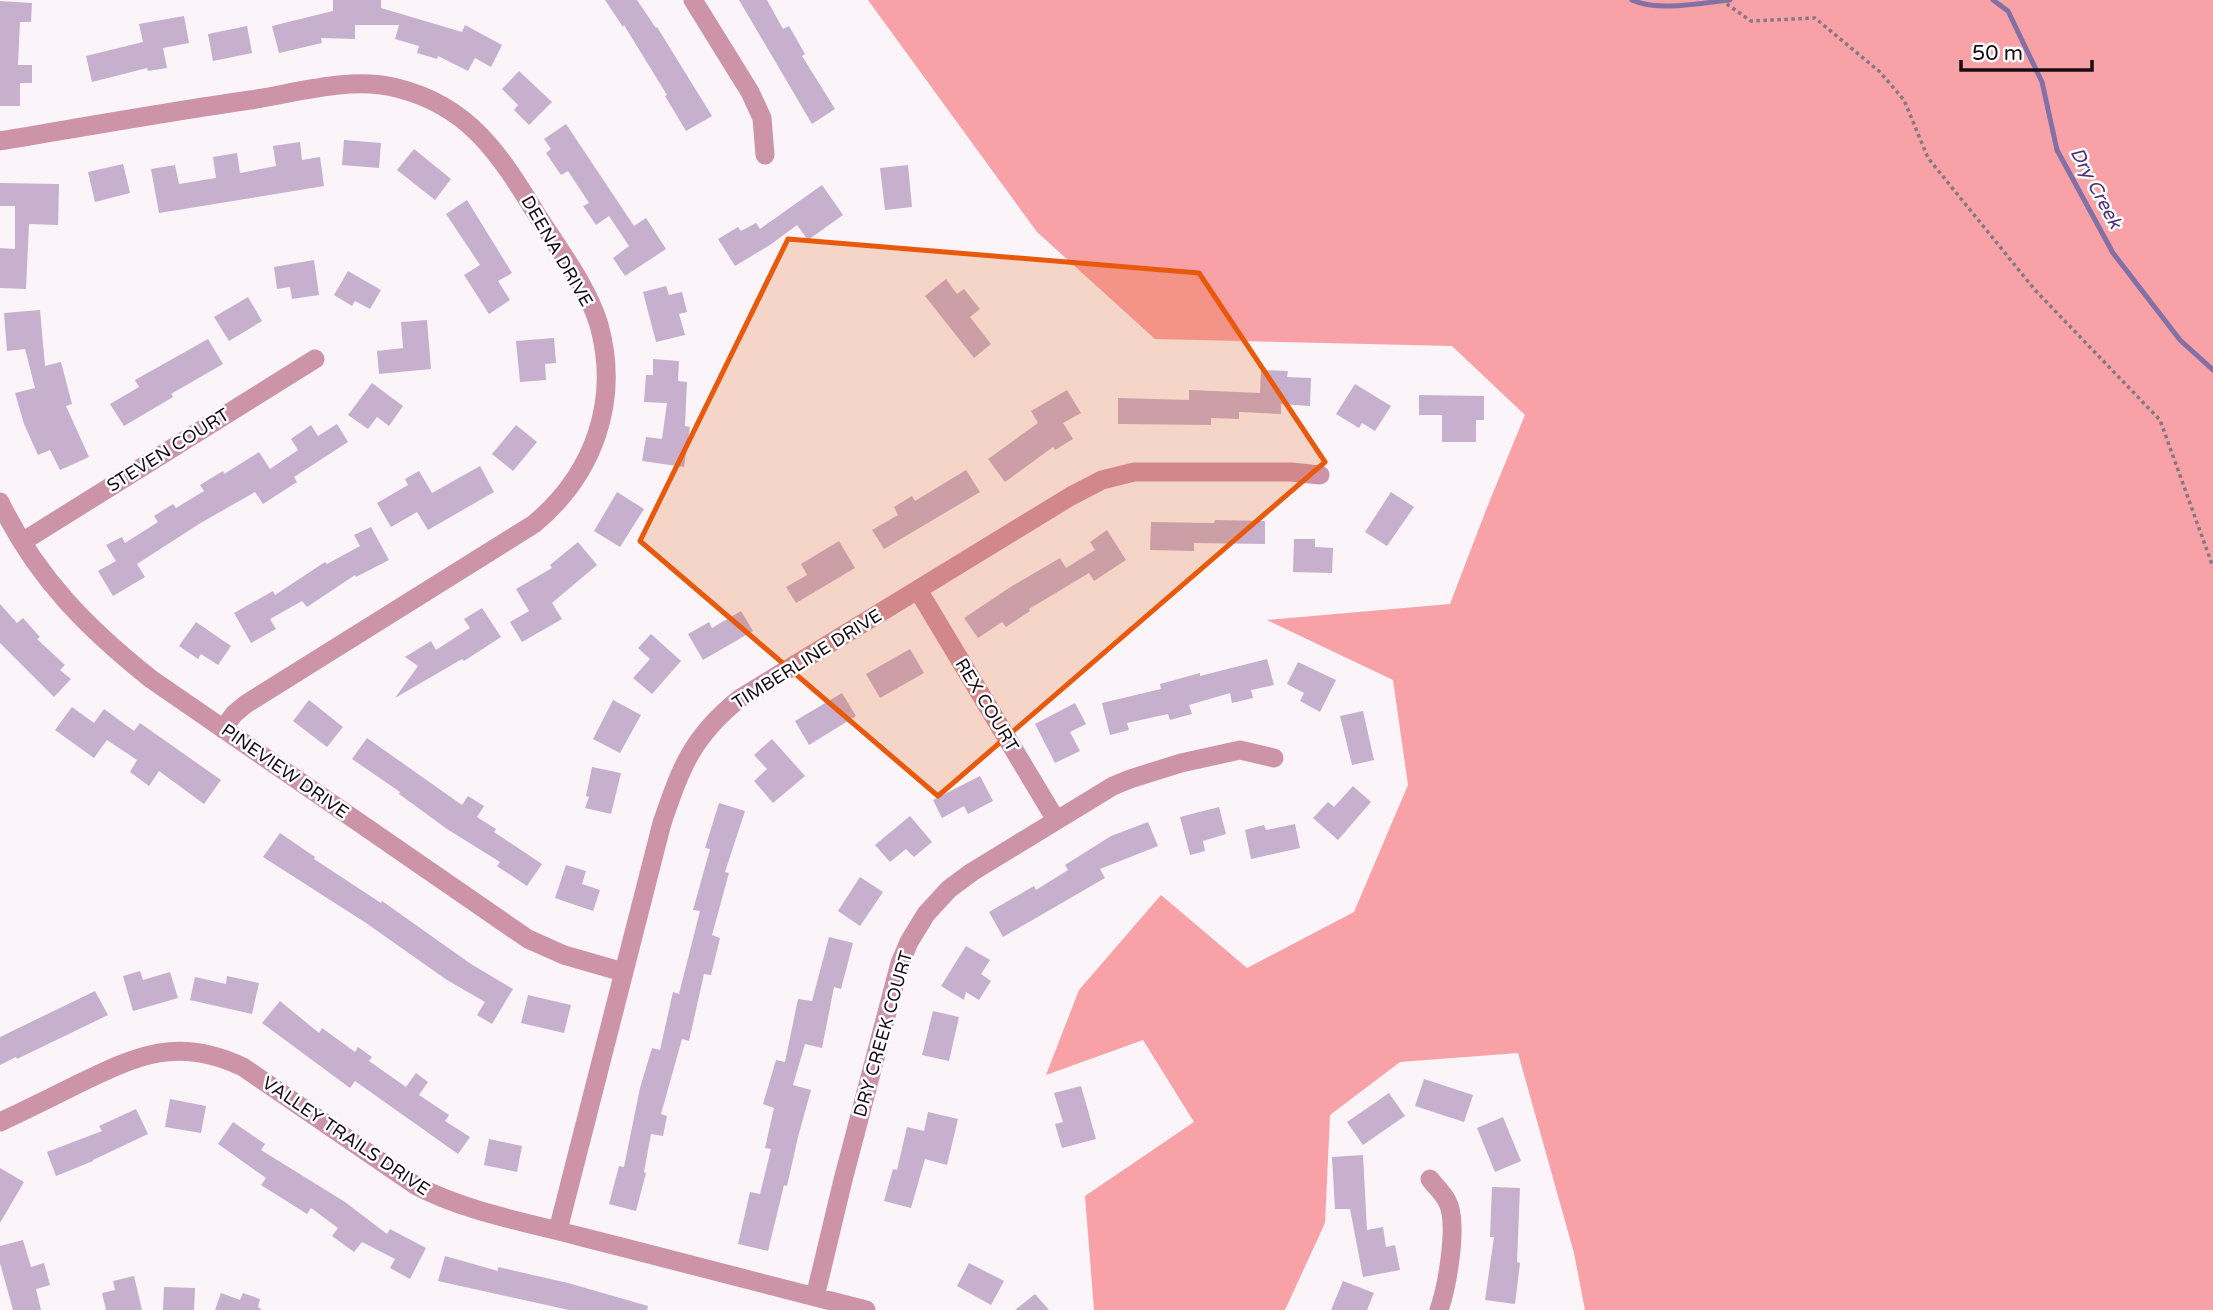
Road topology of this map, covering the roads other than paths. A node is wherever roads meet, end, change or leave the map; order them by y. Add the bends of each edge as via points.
1 (693, 0) edge
2 (0, 141) edge
3 (765, 155) dead end
4 (314, 359) dead end
5 (1320, 475) dead end
6 (0, 502) edge
7 (22, 542) junction
8 (918, 590) junction
9 (223, 729) junction
10 (1275, 758) dead end
11 (1056, 820) junction
12 (624, 972) junction
13 (0, 1122) edge
14 (1430, 1179) dead end
15 (558, 1230) junction
16 (815, 1297) junction
17 (866, 1310) edge
18 (1439, 1310) edge

1 - 3 street via 750,92 762,118
2 - 9 street, DEENA DRIVE via 331,86 396,88 449,110 491,145 579,282 598,323 606,394 599,431 585,463 559,501 534,523 246,704
4 - 7 street, STEVEN COURT
5 - 8 street, TIMBERLINE DRIVE via 1134,472 1102,480
6 - 7 street, PINEVIEW DRIVE
7 - 9 street, PINEVIEW DRIVE via 67,604 108,645
8 - 11 street, REX COURT
8 - 12 street, TIMBERLINE DRIVE via 738,699 699,739 679,775 662,823
9 - 12 street, PINEVIEW DRIVE via 528,939
10 - 11 street, DRY CREEK COURT via 1240,751 1181,763 1113,786
11 - 16 street, DRY CREEK COURT via 949,889 909,942 896,976
12 - 15 street, TIMBERLINE DRIVE
13 - 15 street, VALLEY TRAILS DRIVE via 139,1056 198,1052 243,1067 432,1194
14 - 18 street via 1448,1202 1451,1222 1451,1257
15 - 16 street, VALLEY TRAILS DRIVE
16 - 17 street, VALLEY TRAILS DRIVE

